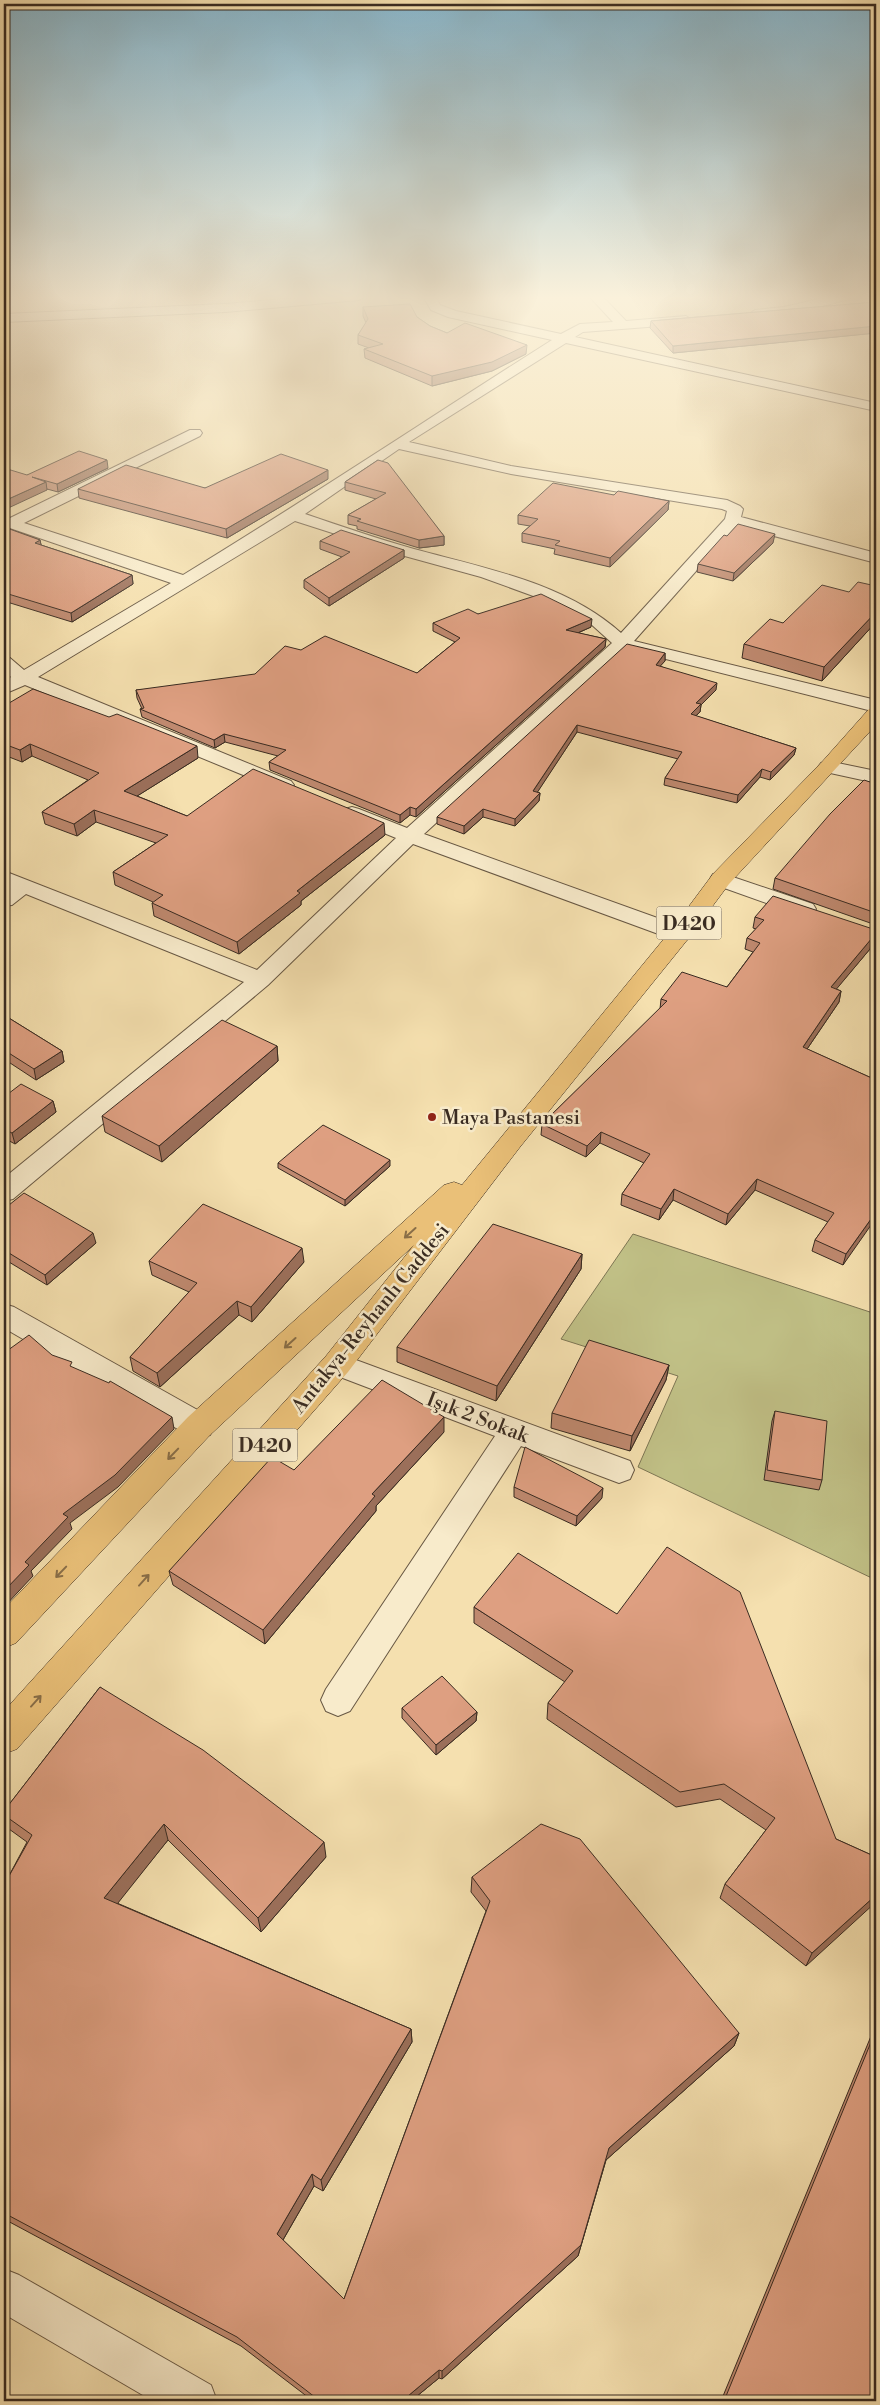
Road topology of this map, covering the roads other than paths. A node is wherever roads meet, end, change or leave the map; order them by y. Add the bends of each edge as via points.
1 (453, 408) edge
2 (195, 433) dead end
3 (397, 444) junction
4 (293, 515) junction
5 (733, 520) junction
6 (8, 522) edge
7 (876, 558) edge
8 (183, 581) junction
9 (622, 643) junction
10 (4, 662) edge
11 (22, 677) junction
12 (4, 689) edge
13 (876, 706) edge
14 (876, 714) edge
15 (828, 767) junction
16 (876, 777) edge
17 (299, 791) edge
18 (336, 806) edge
19 (410, 836) junction
20 (4, 877) edge
21 (721, 879) junction
22 (24, 886) junction
23 (4, 900) edge
24 (821, 914) edge
25 (680, 934) junction
26 (260, 980) junction
27 (511, 1141) junction
28 (4, 1192) edge
29 (4, 1315) edge
30 (338, 1364) junction
31 (199, 1426) junction
32 (515, 1431) junction
33 (619, 1470) dead end
34 (4, 1632) edge
35 (338, 1700) dead end
36 (4, 1737) edge
37 (4, 2290) edge
38 (195, 2401) edge

1 - 3 street
2 - 6 street
3 - 4 street
3 - 5 street via 510,470 727,504 735,510
4 - 8 street
4 - 9 street via 407,552 487,573 542,593 598,620
5 - 7 street
5 - 9 street
6 - 8 street
8 - 11 street
9 - 13 street
9 - 19 street
10 - 11 street
11 - 12 street
11 - 17 street
14 - 15 main road, Antakya-Reyhanlı Caddesi / D420
15 - 16 street
15 - 21 main road, Antakya-Reyhanlı Caddesi / D420
18 - 19 street
19 - 25 street
19 - 26 street
20 - 22 street
21 - 24 street
21 - 25 main road, Antakya-Reyhanlı Caddesi / D420
22 - 23 street
22 - 26 street
25 - 27 main road, Antakya-Reyhanlı Caddesi / D420
26 - 28 street
27 - 30 main road, Antakya-Reyhanlı Caddesi / D420
27 -> 31 main road, Antakya-Reyhanlı Caddesi / D420
29 - 31 street
30 - 32 street, Işık 2 Sokak
36 -> 30 main road, Antakya-Reyhanlı Caddesi / D420
31 -> 34 main road, Antakya-Reyhanlı Caddesi / D420
32 - 33 street, Işık 2 Sokak
32 - 35 street
37 - 38 street

